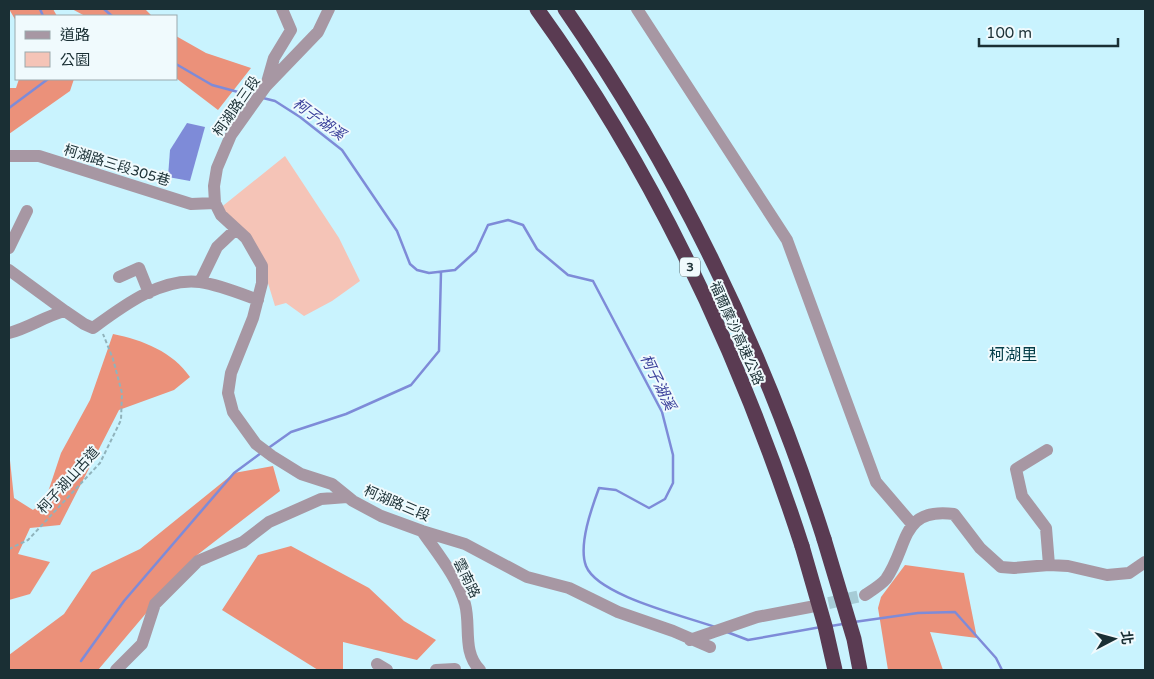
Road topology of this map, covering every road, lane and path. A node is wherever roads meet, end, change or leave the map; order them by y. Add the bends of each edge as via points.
1 (282, 9) edge
2 (329, 9) edge
3 (537, 9) edge
4 (565, 9) edge
5 (637, 9) edge
6 (266, 86) junction
7 (9, 156) edge
8 (216, 203) junction
9 (28, 211) dead end
10 (235, 230) junction
11 (9, 248) edge
12 (9, 270) edge
13 (119, 277) dead end
14 (200, 282) junction
15 (149, 293) junction
16 (258, 300) junction
17 (66, 311) junction
18 (93, 328) junction
19 (9, 333) edge
20 (1047, 450) dead end
21 (347, 497) junction
22 (912, 524) junction
23 (422, 531) junction
24 (9, 549) edge
25 (1145, 562) edge
26 (1049, 565) junction
27 (865, 596) tunnel mouth
28 (810, 607) tunnel mouth
29 (690, 640) junction
30 (710, 648) dead end
31 (116, 670) edge
32 (436, 670) edge
33 (455, 670) edge
34 (480, 670) edge
35 (835, 670) edge
36 (860, 670) edge

1 - 6 street via 291,30 274,58
2 - 6 street, 柯湖路三段 via 318,32
3 - 35 highway, 福爾摩沙高速公路 / 3, bridge via 633,158 707,300 735,362 802,546
4 - 36 highway, 福爾摩沙高速公路 / 3, bridge via 660,160 726,287 810,496 854,639
5 - 22 street via 788,240 876,482
6 - 8 street, 柯湖路三段 via 230,135 214,186
7 - 8 street, 柯湖路三段305巷 via 39,156 191,204
8 - 10 street, 柯湖路三段 via 221,215
9 - 11 street
10 - 14 street via 218,247
10 - 16 street, 柯湖路三段 via 246,238 262,266
12 - 17 street
13 - 15 street via 139,268
14 - 15 street via 180,282
14 - 16 street
15 - 18 street via 127,303
16 - 21 street, 柯湖路三段 via 231,373 228,393 233,412 256,444 272,456 300,474 332,484
17 - 18 street
17 - 19 street
18 - 24 path, 柯子湖山古道 via 105,335 113,359 122,393 121,420 100,463 28,540
20 - 26 street via 1016,469 1022,496 1046,528
21 - 23 street, 柯湖路三段 via 381,516
21 - 31 street via 321,500 269,522 243,542 198,561 155,604 142,644
22 - 26 street via 927,514 954,514 980,548 1001,567
22 - 27 street via 886,579
23 - 29 street, 柯湖路三段 via 465,544 527,577 569,588 618,612
23 - 34 street, 雲南路 via 458,587 465,604 470,653
25 - 26 street via 1129,573 1107,575
28 - 29 street via 751,619
29 - 30 street, 柯湖路三段
32 - 33 street

